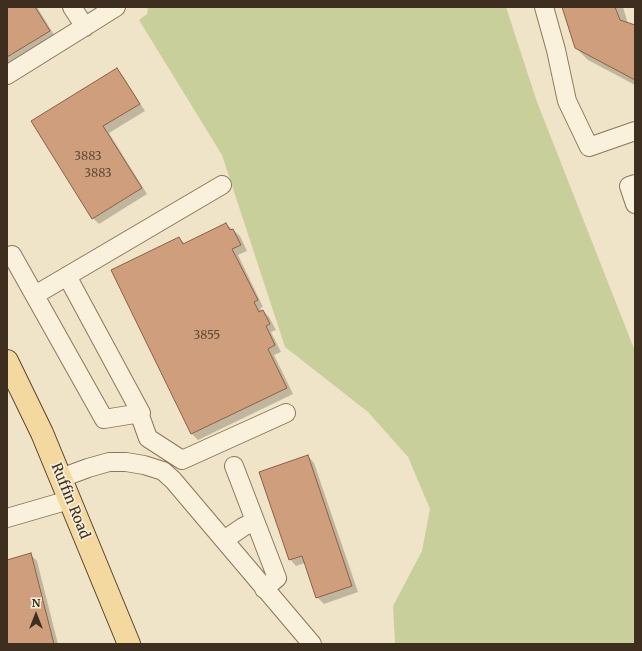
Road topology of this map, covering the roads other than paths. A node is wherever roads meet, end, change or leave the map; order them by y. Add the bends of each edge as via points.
1 (72, 7) edge
2 (116, 7) edge
3 (544, 7) edge
4 (84, 27) junction
5 (7, 75) edge
6 (635, 131) edge
7 (635, 184) edge
8 (222, 185) dead end
9 (635, 204) edge
10 (7, 257) edge
11 (67, 276) junction
12 (35, 295) junction
13 (7, 360) edge
14 (139, 413) junction
15 (286, 413) dead end
16 (234, 466) dead end
17 (61, 478) junction
18 (69, 500) junction
19 (7, 518) edge
20 (255, 521) junction
21 (224, 540) junction
22 (264, 589) junction
23 (129, 644) edge
24 (312, 644) edge

1 - 4 street
2 - 4 street
3 - 6 street via 567,101 589,146
4 - 5 street
7 - 9 street via 629,186
8 - 11 street
10 - 12 street via 12,255
11 - 12 street
11 - 14 street
12 - 14 street via 104,419
13 - 17 main road, Ruffin Road
14 - 15 street via 148,438 182,460
16 - 20 street
17 - 18 main road, Ruffin Road
17 - 21 street via 109,462 126,462 163,471
18 - 19 street
18 - 23 main road, Ruffin Road
20 - 21 street
20 - 22 street via 277,578
21 - 22 street
22 - 24 street

